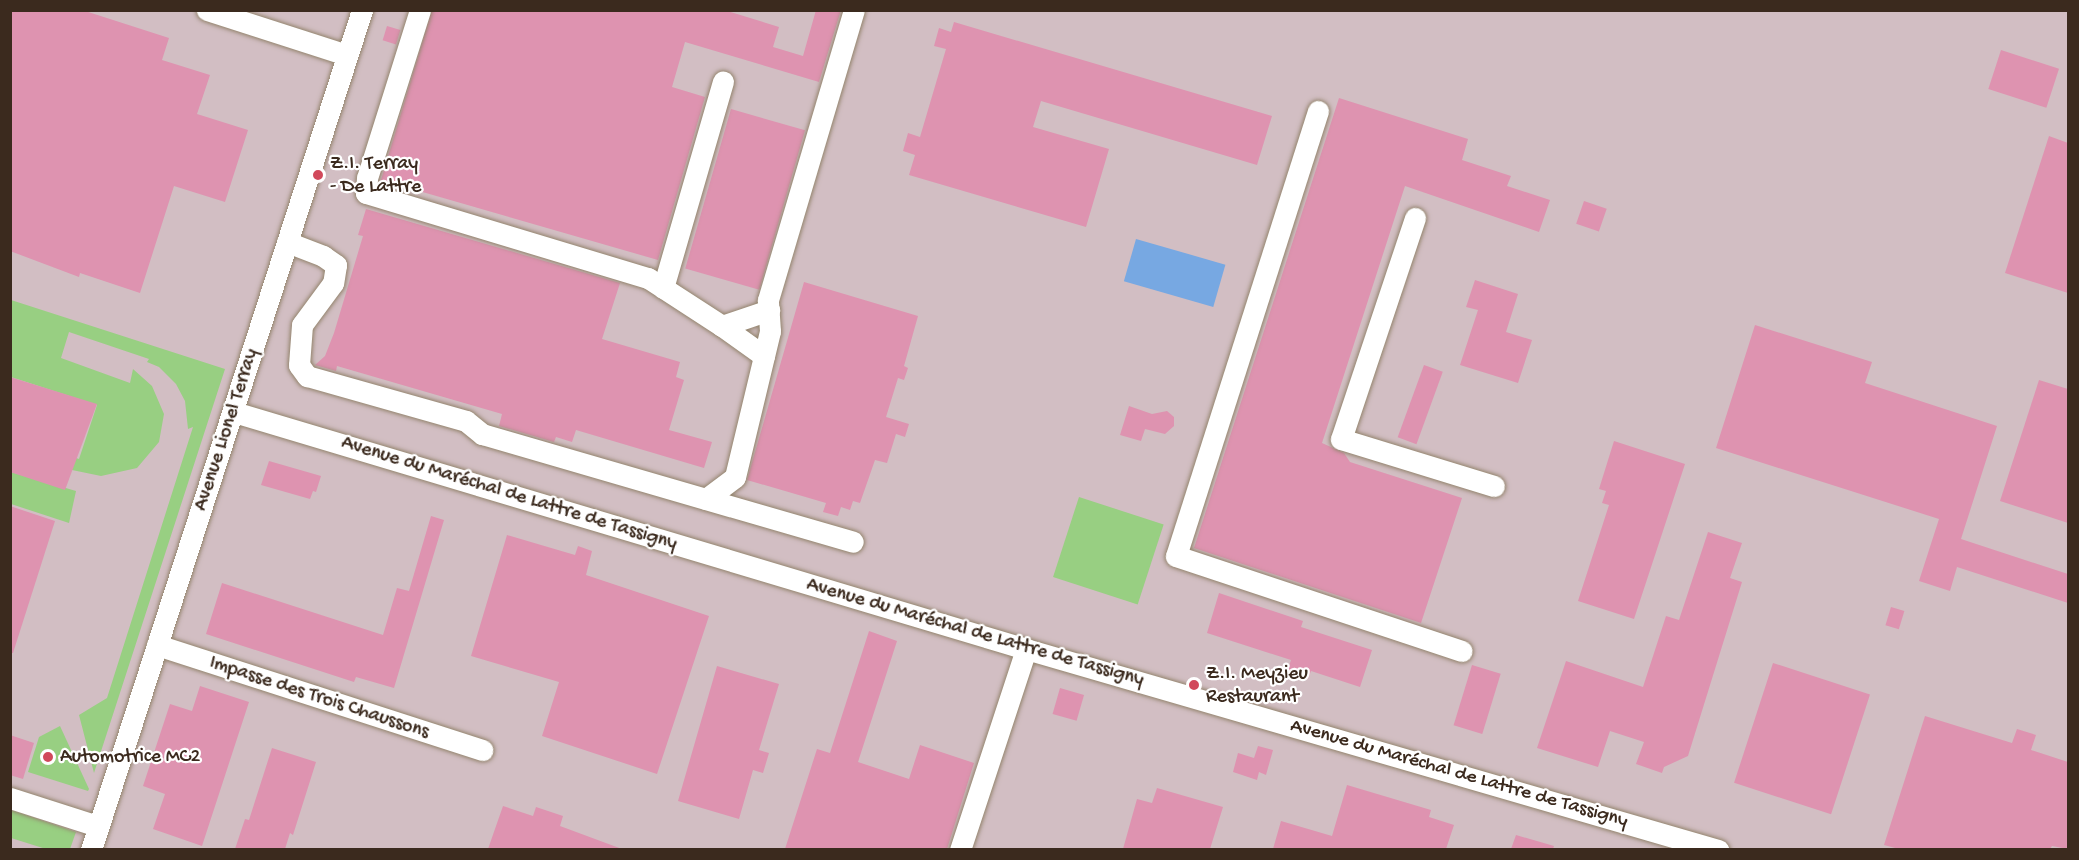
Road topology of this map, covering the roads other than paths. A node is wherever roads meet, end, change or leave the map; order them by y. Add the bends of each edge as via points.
1 (207, 10) edge
2 (362, 10) edge
3 (420, 10) edge
4 (854, 10) edge
5 (347, 55) junction
6 (723, 82) dead end
7 (1318, 111) dead end
8 (1414, 218) dead end
9 (287, 242) junction
10 (663, 288) junction
11 (769, 310) junction
12 (722, 326) junction
13 (764, 356) junction
14 (234, 411) junction
15 (1494, 486) dead end
16 (706, 499) junction
17 (853, 542) dead end
18 (157, 645) junction
19 (1026, 650) junction
20 (1462, 651) dead end
21 (482, 750) dead end
22 (10, 798) edge
23 (99, 826) junction
24 (91, 849) edge
25 (960, 849) edge
26 (1718, 849) edge

1 - 5 street
2 - 5 street, Avenue Lionel Terray
3 - 10 street via 367,178 366,194 539,243 648,278
4 - 11 street via 768,300
5 - 9 street, Avenue Lionel Terray
6 - 10 street
7 - 20 street via 1176,556
8 - 15 street via 1341,439
9 - 14 street, Avenue Lionel Terray
9 - 16 street via 336,265 333,283 302,325 299,365 307,376 466,421 482,434
10 - 12 street
11 - 12 street
11 - 13 street via 770,331
12 - 13 street
13 - 16 street via 735,477
14 - 18 street, Avenue Lionel Terray
14 - 19 street, Avenue du Maréchal de Lattre de Tassigny
16 - 17 street
18 - 21 street, Impasse des Trois Chaussons
18 - 23 street, Avenue Lionel Terray
19 - 25 street
19 - 26 street, Avenue du Maréchal de Lattre de Tassigny
22 - 23 street
23 - 24 street, Avenue Lionel Terray

